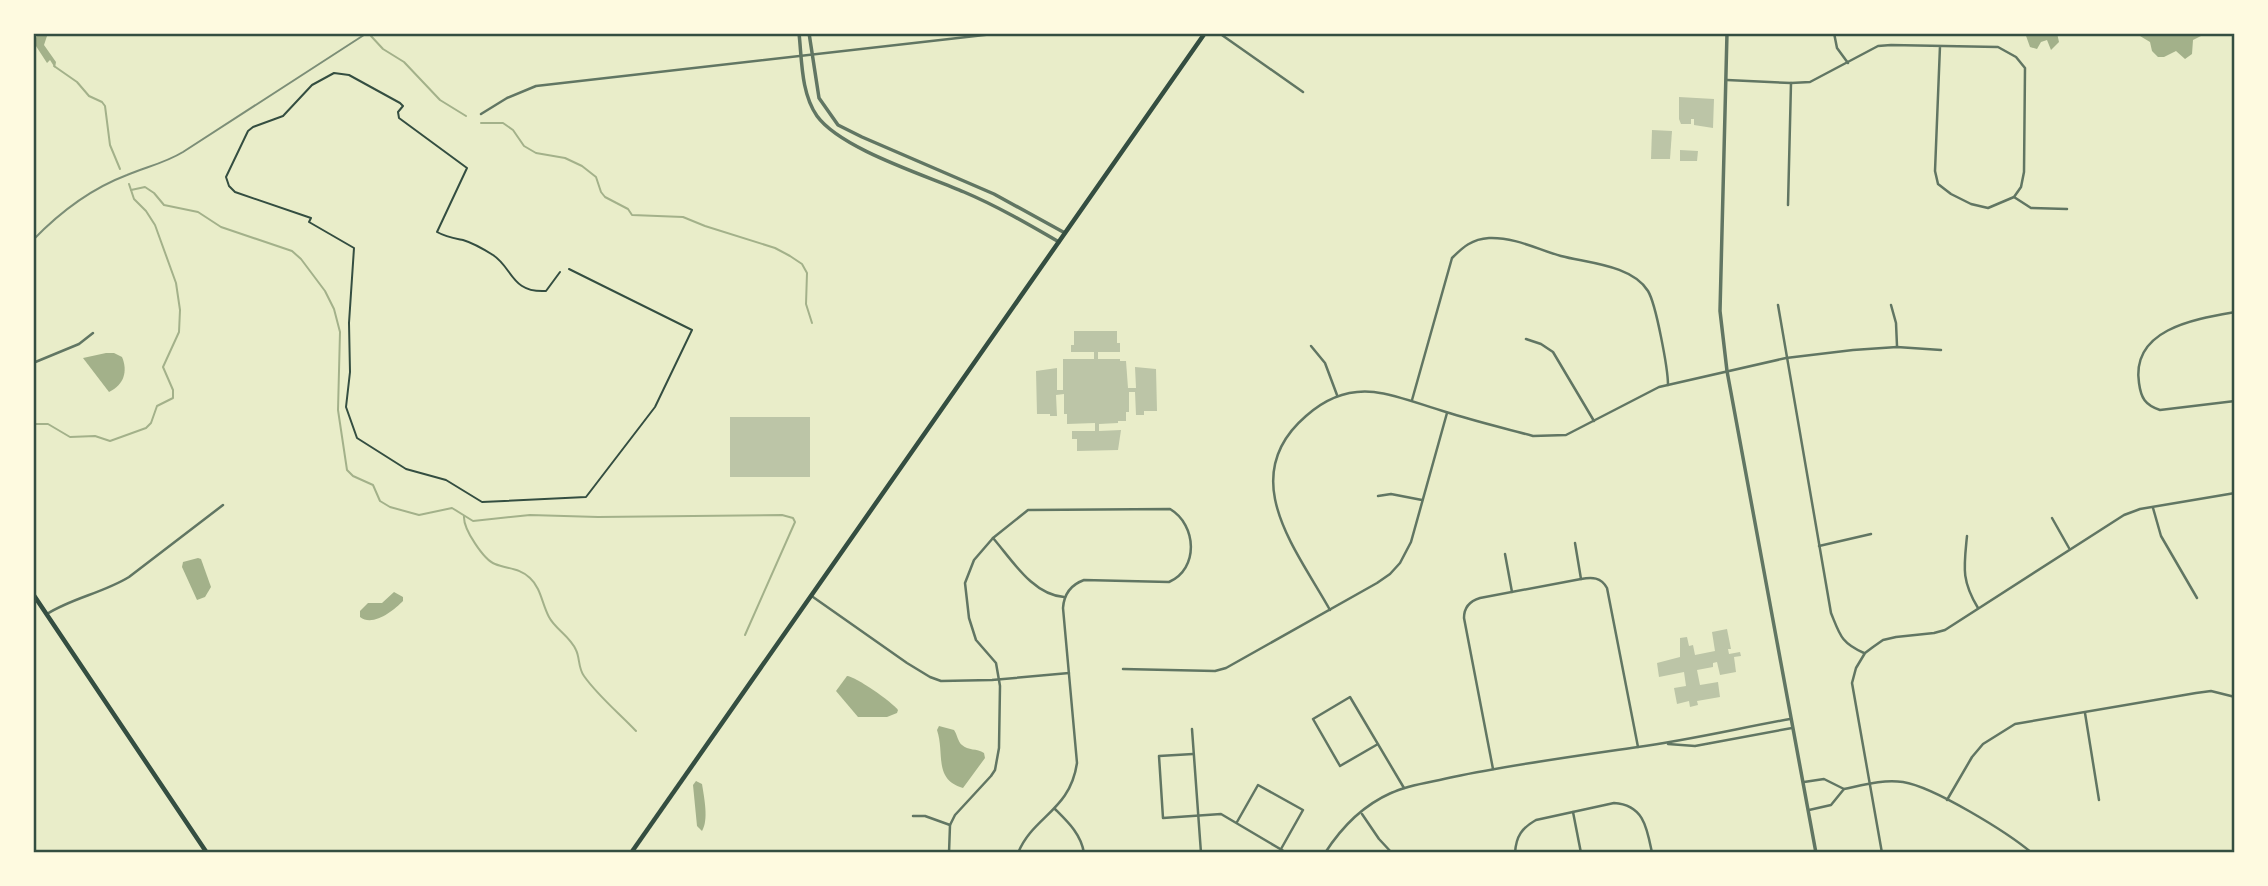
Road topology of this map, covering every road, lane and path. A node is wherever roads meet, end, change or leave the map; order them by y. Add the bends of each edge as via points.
1 (799, 33) edge
2 (809, 33) edge
3 (1002, 33) edge
4 (1205, 33) edge
5 (1219, 33) edge
6 (1727, 33) edge
7 (1834, 33) edge
8 (1940, 46) junction
9 (811, 55) junction
10 (802, 56) junction
11 (1847, 63) junction
12 (1726, 79) junction
13 (1791, 83) junction
14 (1303, 92) dead end
15 (481, 114) dead end
16 (2014, 197) junction
17 (1788, 205) dead end
18 (2067, 209) dead end
19 (1065, 233) junction
20 (1059, 242) junction
21 (569, 269) dead end
22 (559, 272) dead end
23 (1778, 305) dead end
24 (1891, 305) dead end
25 (2235, 312) edge
26 (93, 333) dead end
27 (1526, 339) dead end
28 (1311, 346) dead end
29 (1897, 347) junction
30 (1941, 350) dead end
31 (1786, 358) junction
32 (33, 363) edge
33 (1727, 371) junction
34 (1668, 385) junction
35 (1337, 395) junction
36 (1411, 401) junction
37 (2235, 401) edge
38 (1447, 412) junction
39 (1594, 421) junction
40 (2235, 493) edge
41 (1378, 496) dead end
42 (1422, 500) junction
43 (223, 505) dead end
44 (2153, 508) junction
45 (2052, 518) dead end
46 (1871, 534) dead end
47 (1967, 536) dead end
48 (993, 538) junction
49 (1575, 543) dead end
50 (1819, 546) junction
51 (2069, 548) junction
52 (1505, 554) dead end
53 (1581, 579) junction
54 (1511, 592) junction
55 (33, 594) edge
56 (813, 597) junction
57 (1064, 597) junction
58 (2197, 598) dead end
59 (1978, 608) junction
60 (1330, 610) junction
61 (47, 614) junction
62 (1865, 653) junction
63 (1123, 668) dead end
64 (1069, 673) junction
65 (999, 679) junction
66 (2235, 697) edge
67 (2085, 713) junction
68 (1792, 718) junction
69 (1793, 727) junction
70 (1192, 729) dead end
71 (1664, 743) junction
72 (1378, 744) junction
73 (1638, 747) junction
74 (1193, 754) junction
75 (1493, 769) junction
76 (1804, 782) junction
77 (1870, 783) junction
78 (1404, 788) junction
79 (1844, 789) junction
80 (1947, 800) junction
81 (2099, 800) dead end
82 (1055, 809) junction
83 (1809, 810) junction
84 (1573, 812) junction
85 (1361, 813) junction
86 (1198, 814) junction
87 (913, 816) dead end
88 (1237, 822) junction
89 (950, 825) junction
90 (1281, 849) junction
91 (207, 853) edge
92 (632, 853) edge
93 (949, 853) edge
94 (1018, 853) edge
95 (1084, 853) edge
96 (1201, 853) edge
97 (1287, 853) edge
98 (1325, 853) edge
99 (1392, 853) edge
100 (1516, 853) edge
101 (1581, 853) edge
102 (1653, 853) edge
103 (1816, 853) edge
104 (1882, 853) edge
105 (2032, 853) edge

1 - 10 street
2 - 9 street
3 - 9 street
4 - 19 main road
5 - 14 street
6 - 12 street
7 - 11 street
8 - 11 street via 1878,46
8 - 16 street via 1938,184 1971,204 1988,208
8 - 16 street via 1998,47 2025,68 2024,172
9 - 10 street
9 - 19 street via 820,98 838,125 994,194
10 - 15 street via 536,86
10 - 20 street via 807,96 832,132 994,206
11 - 13 street via 1810,82
12 - 13 street
12 - 33 street via 1720,311
13 - 17 street
16 - 18 street via 2031,208
19 - 20 main road
20 - 56 main road
21 - 22 path via 692,330 655,407 586,497 482,502 446,480 406,469 356,438 346,407 354,248 309,222 311,218 235,192 226,177 248,131 282,116 312,85 334,73 349,75 400,103 399,118 467,168 437,232 497,257 511,277 535,291 546,291
23 - 31 street
24 - 29 street
25 - 37 street via 2188,320 2147,345 2137,370 2141,397 2150,407 2160,410
26 - 32 street via 79,344
27 - 39 street via 1553,352
28 - 35 street via 1325,363
29 - 30 street
29 - 31 street
31 - 33 street
31 - 50 street
33 - 34 street
33 - 68 street
34 - 36 street via 1657,317 1643,285 1600,264 1510,239 1488,238 1468,243 1452,258
34 - 39 street
35 - 36 street via 1372,392
35 - 60 street via 1315,408 1287,436 1272,491 1283,525
36 - 38 street
38 - 39 street via 1541,436 1566,435
38 - 42 street
40 - 44 street
41 - 42 street
42 - 60 street via 1400,563 1377,583
43 - 61 street via 129,577
44 - 51 street via 2124,515
44 - 58 street via 2161,536
45 - 51 street
46 - 50 street
47 - 59 street via 1964,577
48 - 57 street via 1036,586
48 - 57 street via 1028,510 1170,509 1182,516 1189,528 1189,559 1178,578 1169,582 1084,580
48 - 65 street via 974,560 965,583 972,630 996,663
49 - 53 street
50 - 62 street via 1831,613 1842,640
51 - 59 street
52 - 54 street
53 - 54 street
53 - 73 street via 1595,578 1606,587
54 - 75 street via 1474,600 1464,613
55 - 61 main road
56 - 65 street via 929,677 954,682
56 - 92 main road
57 - 64 street
59 - 62 street via 1945,630 1883,640
60 - 63 street via 1226,668
61 - 91 main road
62 - 77 street via 1852,683
64 - 65 street
64 - 82 street via 1077,763 1072,787
65 - 89 street via 1001,718 995,770
66 - 67 street via 2196,692
67 - 80 street via 2027,721 1999,732 1972,757
67 - 81 street
68 - 69 street
68 - 71 street
69 - 71 street via 1695,746
69 - 76 street
70 - 74 street
71 - 73 street
72 - 72 street via 1350,697 1313,719 1340,766
72 - 78 street
73 - 75 street
74 - 86 street
74 - 86 street via 1158,756 1163,818
75 - 78 street
76 - 79 street via 1824,779
76 - 83 street
77 - 79 street
77 - 80 street via 1902,782
77 - 104 street
78 - 85 street
79 - 83 street via 1831,805
80 - 105 street
82 - 94 street
82 - 95 street via 1082,841
83 - 103 street
84 - 100 street via 1525,826 1516,841
84 - 101 street
84 - 102 street via 1614,803 1632,807 1647,824
85 - 98 street via 1338,833
85 - 99 street
86 - 88 street via 1216,813
86 - 96 street
87 - 89 street
88 - 90 street
88 - 90 street via 1258,785 1303,810
89 - 93 street
90 - 97 street

